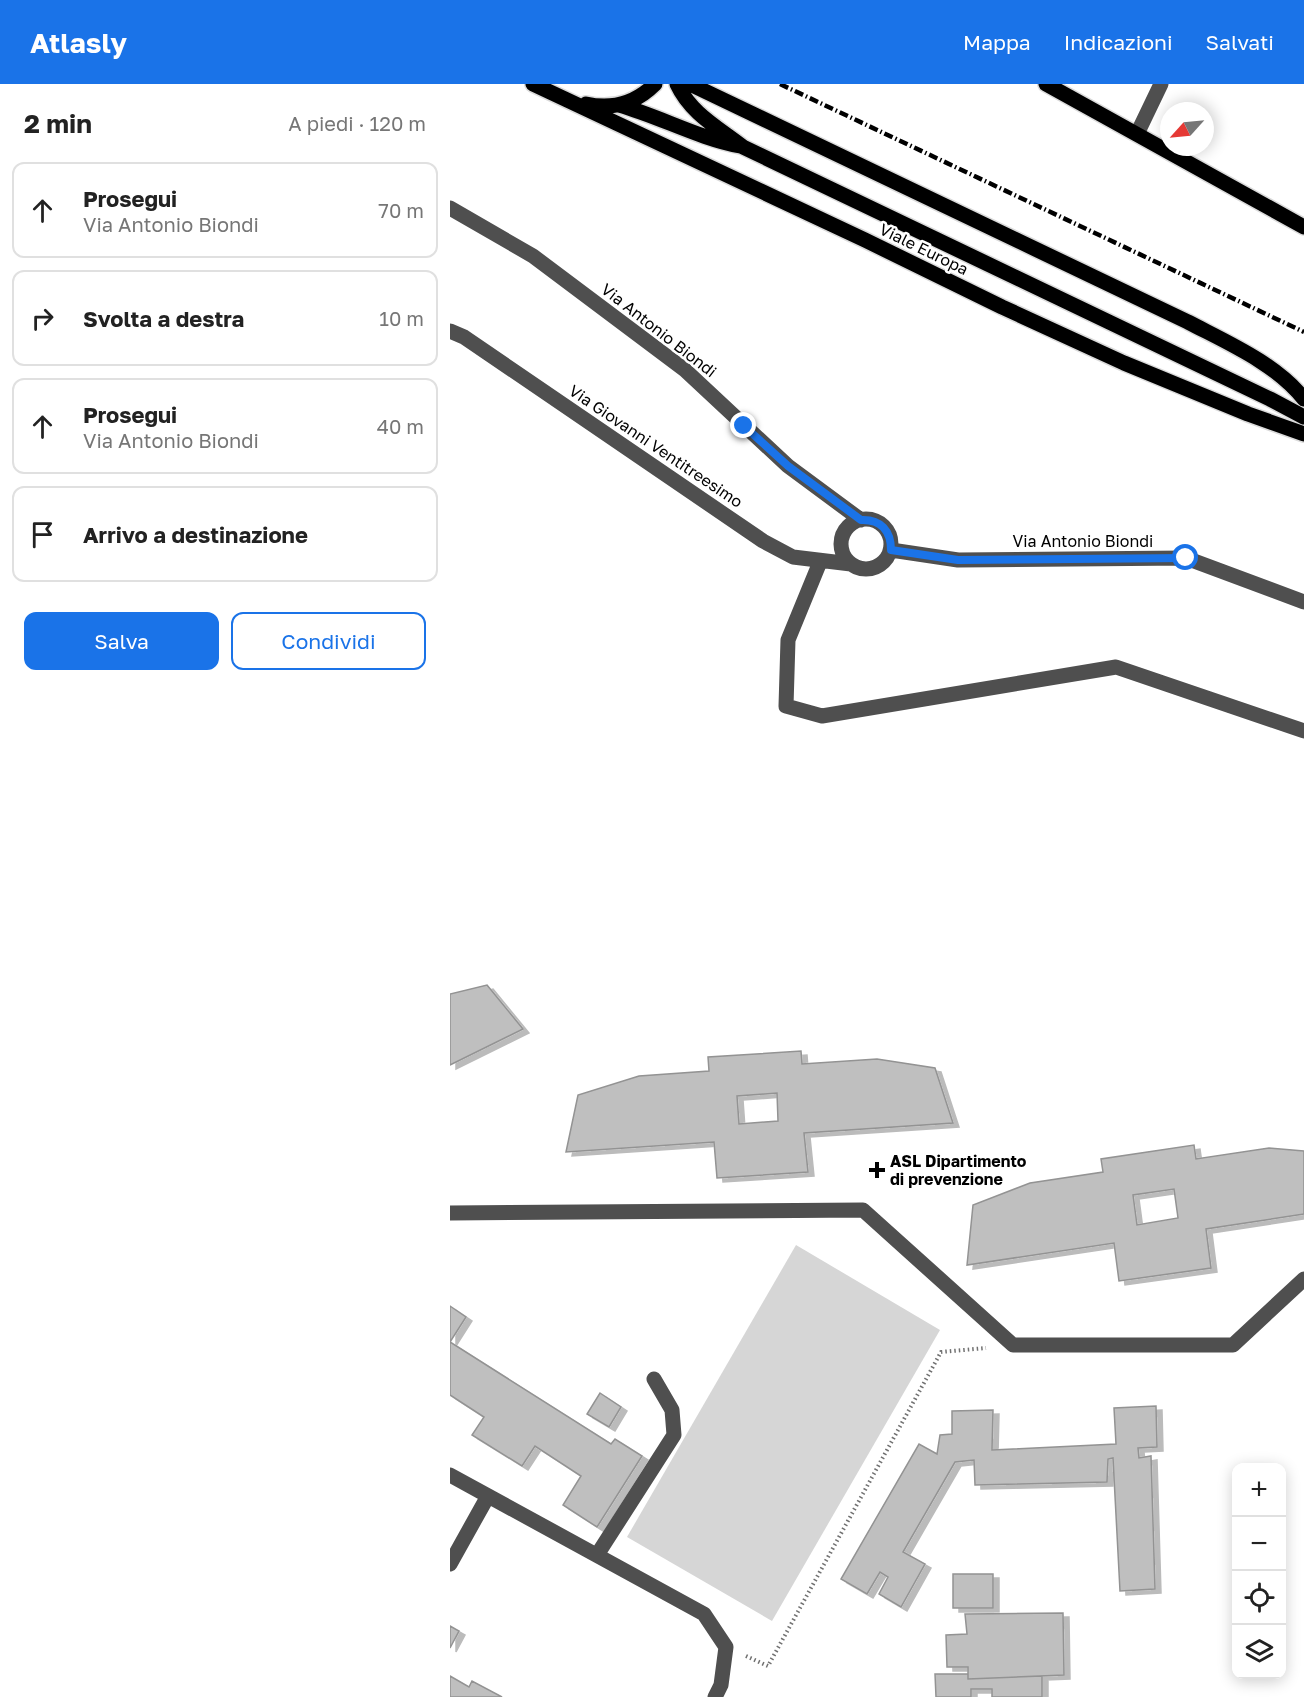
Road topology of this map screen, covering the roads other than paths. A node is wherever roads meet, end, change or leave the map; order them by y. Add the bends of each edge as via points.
1 (533, 84) edge
2 (555, 84) edge
3 (655, 84) edge
4 (677, 84) edge
5 (690, 84) edge
6 (1046, 84) edge
7 (1161, 84) edge
8 (619, 105) junction
9 (1137, 134) junction
10 (743, 147) junction
11 (450, 208) edge
12 (1304, 227) edge
13 (450, 331) edge
14 (1304, 399) edge
15 (1304, 417) edge
16 (1304, 434) edge
17 (861, 520) junction
18 (891, 550) junction
19 (820, 562) junction
20 (851, 564) junction
21 (1304, 602) edge
22 (1304, 731) edge
23 (450, 1213) edge
24 (1304, 1280) edge
25 (654, 1378) dead end
26 (450, 1475) edge
27 (488, 1496) junction
28 (597, 1555) junction
29 (450, 1564) edge
30 (715, 1697) edge

1 - 16 main road, Viale Europa via 1002,308 1124,363
2 - 8 main road via 586,104
3 - 8 main road via 639,97
4 - 10 main road, Viale Europa via 701,116
5 - 14 main road via 1233,346 1293,385
6 - 9 main road
7 - 9 street
8 - 10 main road, Viale Europa via 714,141
9 - 12 main road
10 - 15 main road, Viale Europa
11 - 17 street, Via Antonio Biondi via 533,256 659,350 788,466
13 - 19 street, Via Giovanni Ventitreesimo via 763,541 793,557
17 - 18 street via 870,519 884,527
17 - 20 street via 847,528 841,543
18 - 20 street via 875,568 867,570
18 - 21 street, Via Antonio Biondi via 958,560 1186,558
19 - 20 street, Via Giovanni Ventitreesimo
19 - 22 street via 788,640 786,706 822,716 1116,667
23 - 24 street via 862,1209 1013,1345 1233,1345
25 - 28 street via 672,1410 674,1435
26 - 27 street
27 - 28 street
27 - 29 street
28 - 30 street via 704,1614 726,1647 721,1685

